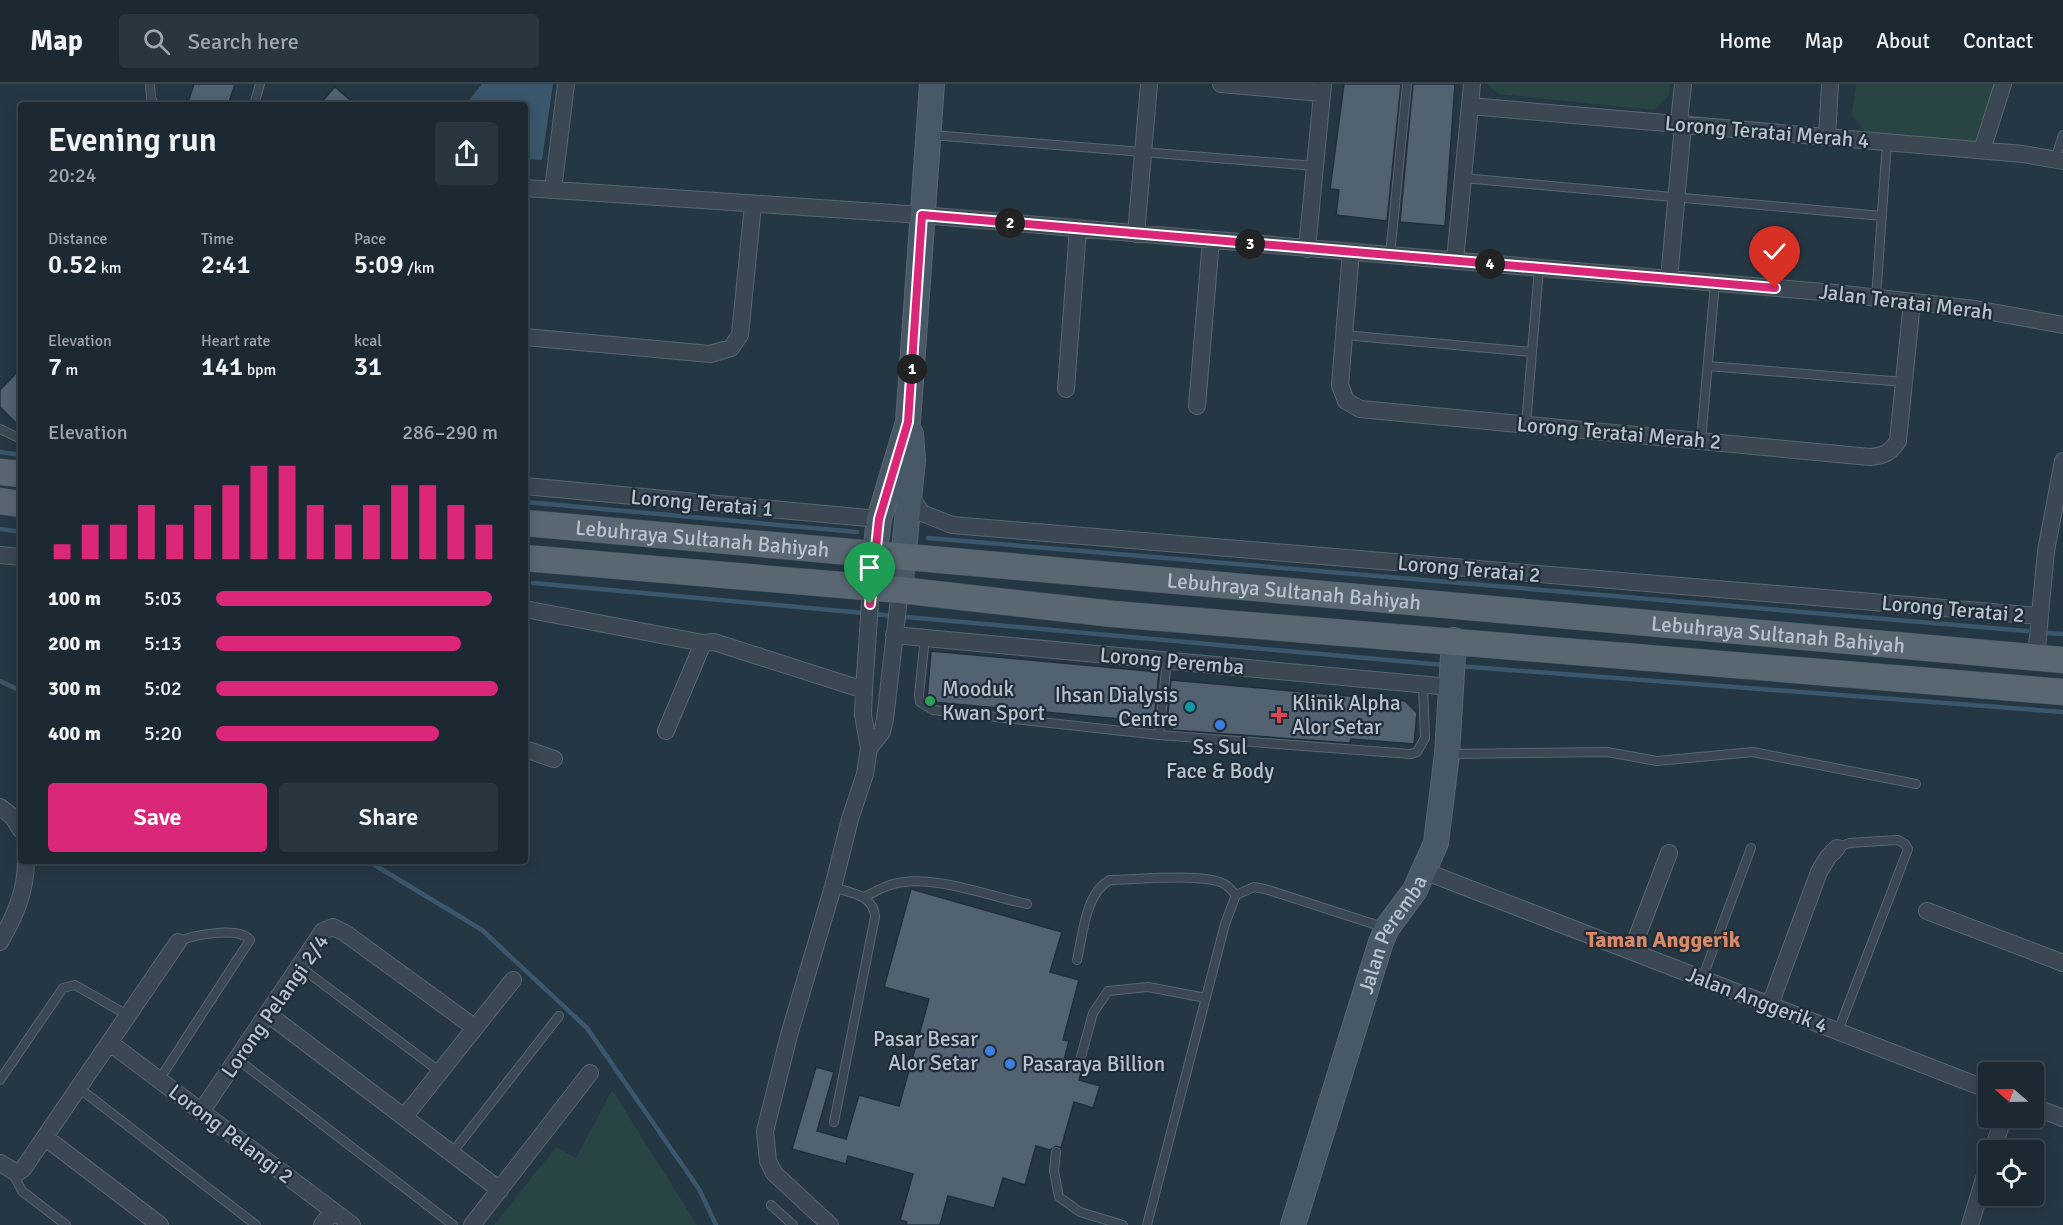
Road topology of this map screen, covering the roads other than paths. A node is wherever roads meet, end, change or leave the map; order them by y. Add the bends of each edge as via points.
1 (150, 84) edge
2 (260, 84) edge
3 (566, 84) edge
4 (932, 84) edge
5 (1149, 84) edge
6 (1221, 84) edge
7 (1407, 84) edge
8 (1472, 84) edge
9 (1683, 84) edge
10 (1830, 84) edge
11 (2003, 84) edge
12 (1323, 88) edge
13 (153, 102) edge
14 (255, 102) edge
15 (1470, 106) junction
16 (1681, 124) junction
17 (928, 135) junction
18 (2063, 135) edge
19 (1827, 137) junction
20 (1887, 142) junction
21 (1982, 150) junction
22 (1143, 152) junction
23 (2059, 160) edge
24 (1315, 166) junction
25 (1463, 178) junction
26 (528, 188) edge
27 (553, 190) junction
28 (1677, 197) junction
29 (753, 205) junction
30 (922, 215) junction
31 (1882, 216) junction
32 (1078, 229) junction
33 (1136, 234) junction
34 (1211, 240) junction
35 (1307, 249) junction
36 (1351, 252) junction
37 (1390, 255) junction
38 (1455, 261) junction
39 (1539, 268) junction
40 (1669, 279) junction
41 (1715, 283) junction
42 (1876, 298) junction
43 (1912, 302) junction
44 (2063, 325) edge
45 (1344, 335) junction
46 (528, 337) edge
47 (1532, 352) junction
48 (1708, 366) junction
49 (1905, 382) junction
50 (1066, 389) dead end
51 (1197, 406) dead end
52 (908, 422) junction
53 (1526, 425) junction
54 (0, 429) edge
55 (18, 438) edge
56 (1701, 441) junction
57 (2063, 461) edge
58 (0, 472) edge
59 (18, 474) edge
60 (528, 486) edge
61 (909, 495) junction
62 (0, 501) edge
63 (18, 504) edge
64 (879, 519) junction
65 (528, 523) edge
66 (0, 555) edge
67 (875, 556) junction
68 (18, 557) edge
69 (528, 558) edge
70 (904, 558) junction
71 (870, 596) junction
72 (898, 598) junction
73 (528, 610) edge
74 (2040, 616) junction
75 (894, 631) junction
76 (925, 637) junction
77 (703, 644) junction
78 (2036, 658) junction
79 (2063, 660) edge
80 (1167, 661) junction
81 (1452, 665) junction
82 (1423, 685) junction
83 (864, 690) junction
84 (2063, 692) edge
85 (666, 731) dead end
86 (1159, 735) junction
87 (869, 748) junction
88 (528, 750) edge
89 (1447, 754) junction
90 (554, 759) dead end
91 (1916, 784) dead end
92 (0, 807) edge
93 (18, 825) edge
94 (1751, 848) dead end
95 (1837, 848) joint
96 (1669, 853) dead end
97 (26, 864) edge
98 (1424, 871) junction
99 (833, 887) junction
100 (1236, 895) junction
101 (864, 897) junction
102 (1027, 904) dead end
103 (1927, 911) dead end
104 (1387, 928) junction
105 (0, 942) edge
106 (178, 942) joint
107 (1632, 950) junction
108 (1077, 960) dead end
109 (2063, 963) edge
110 (299, 966) junction
111 (1702, 979) junction
112 (513, 980) dead end
113 (1206, 999) junction
114 (1770, 1005) junction
115 (268, 1014) junction
116 (129, 1016) junction
117 (559, 1016) dead end
118 (474, 1028) junction
119 (1838, 1031) junction
120 (110, 1043) junction
121 (237, 1059) junction
122 (1079, 1064) dead end
123 (440, 1071) junction
124 (590, 1073) dead end
125 (0, 1080) edge
126 (159, 1080) junction
127 (1978, 1086) edge
128 (79, 1088) junction
129 (2044, 1111) edge
130 (201, 1112) junction
131 (405, 1116) junction
132 (2063, 1118) edge
133 (834, 1122) dead end
134 (46, 1138) junction
135 (1056, 1152) dead end
136 (452, 1153) junction
137 (6, 1168) edge
138 (500, 1190) junction
139 (1978, 1198) edge
140 (771, 1205) dead end
141 (333, 1211) junction
142 (66, 1225) edge
143 (160, 1225) edge
144 (256, 1225) edge
145 (322, 1225) edge
146 (352, 1225) edge
147 (453, 1225) edge
148 (472, 1225) edge
149 (793, 1225) edge
150 (830, 1225) edge
151 (1123, 1225) edge
152 (1148, 1225) edge
153 (1293, 1225) edge
154 (1970, 1225) edge

1 - 13 lane
2 - 14 lane
3 - 27 street
4 - 17 street
5 - 22 street
6 - 12 street
7 - 37 lane
8 - 15 street
9 - 16 street
10 - 19 street
11 - 21 street
12 - 24 street
15 - 16 street, Lorong Teratai Merah 4
15 - 25 street
16 - 19 street, Lorong Teratai Merah 4
16 - 28 street
17 - 22 lane
17 - 30 street
18 - 23 lane
19 - 20 street, Lorong Teratai Merah 4
20 - 21 street, Lorong Teratai Merah 4
20 - 31 lane
21 - 23 street, Lorong Teratai Merah 4
22 - 24 lane
22 - 33 street
24 - 35 street
25 - 28 lane
25 - 38 street
26 - 27 street, Jalan Teratai Merah
27 - 29 street, Jalan Teratai Merah
28 - 31 lane
28 - 40 street
29 - 30 street, Jalan Teratai Merah
29 - 46 street via 740,335 731,348 710,354
30 - 32 street, Jalan Teratai Merah
30 - 52 street
31 - 42 lane
32 - 33 street, Jalan Teratai Merah
32 - 50 street
33 - 34 street, Jalan Teratai Merah
34 - 35 street, Jalan Teratai Merah
34 - 51 street
35 - 36 street, Jalan Teratai Merah
36 - 37 street, Jalan Teratai Merah
36 - 45 street, Lorong Teratai Merah 2
37 - 38 street, Jalan Teratai Merah
38 - 39 street, Jalan Teratai Merah
39 - 40 street, Jalan Teratai Merah
39 - 47 lane
40 - 41 street, Jalan Teratai Merah
41 - 42 street, Jalan Teratai Merah
41 - 48 lane
42 - 43 street, Jalan Teratai Merah
43 - 44 street, Jalan Teratai Merah via 1998,312
43 - 49 street, Lorong Teratai Merah 2
45 - 47 lane
45 - 53 street, Lorong Teratai Merah 2 via 1340,385 1346,401 1360,410
47 - 53 lane
48 - 49 lane
48 - 56 lane
49 - 56 street, Lorong Teratai Merah 2 via 1898,441 1882,456
52 - 61 street via 914,444
52 - 64 street
53 - 56 street, Lorong Teratai Merah 2
54 - 55 lane
57 - 74 street via 2046,551
58 - 59 main road
60 - 64 street, Lorong Teratai 1
61 - 70 street
61 - 74 street, Lorong Teratai 2 via 922,513 942,523
62 - 63 main road
64 - 67 street
65 - 67 main road, Lebuhraya Sultanah Bahiyah
66 - 68 street
67 - 70 main road, Lebuhraya Sultanah Bahiyah
67 - 71 street
69 - 71 main road, Lebuhraya Sultanah Bahiyah
70 - 72 street
70 - 78 main road, Lebuhraya Sultanah Bahiyah
71 - 72 main road, Lebuhraya Sultanah Bahiyah
71 - 83 street
72 - 75 street
72 - 81 main road, Lebuhraya Sultanah Bahiyah via 1113,614
73 - 77 street
74 - 78 street
75 - 76 street, Lorong Peremba
75 - 87 street via 885,719 882,732
76 - 80 street, Lorong Peremba
76 - 86 lane via 919,695 925,707
77 - 83 street via 714,642
77 - 85 street
78 - 79 main road, Lebuhraya Sultanah Bahiyah
80 - 82 street, Lorong Peremba
80 - 86 lane
81 - 82 street, Lorong Peremba
81 - 84 main road, Lebuhraya Sultanah Bahiyah
81 - 89 street, Jalan Peremba
82 - 86 lane via 1425,738 1417,752 1411,754
83 - 87 street
87 - 99 street
88 - 90 street
89 - 91 lane via 1607,752 1657,761 1753,752
89 - 98 street, Jalan Peremba via 1436,843
92 - 93 street
94 - 111 lane
95 - 114 street via 1820,872
95 - 119 lane via 1849,843 1898,840 1908,849
96 - 107 street
97 - 105 street via 15,916
98 - 104 street, Jalan Peremba
98 - 107 street, Jalan Anggerik 4
99 - 101 lane
99 - 150 street via 765,1131 768,1161 774,1173
100 - 104 lane via 1254,887 1265,889
100 - 108 lane via 1216,880 1110,880 1096,890
100 - 113 lane
101 - 102 lane via 907,881 932,882
101 - 133 lane via 875,908 875,917
103 - 109 street
104 - 153 street, Jalan Peremba
106 - 116 street
106 - 126 lane via 191,935 241,933 250,939
107 - 111 street, Jalan Anggerik 4
110 - 115 street, Lorong Pelangi 2/4
110 - 118 street, Lorong Pelangi 2/4 via 323,931 333,927
110 - 123 lane
111 - 114 street, Jalan Anggerik 4
112 - 118 street
113 - 122 lane via 1148,987 1108,991 1093,1013
113 - 152 lane
114 - 119 street, Jalan Anggerik 4
115 - 121 street, Lorong Pelangi 2/4
115 - 131 street
116 - 120 street
116 - 125 lane via 68,985
117 - 136 lane
118 - 123 street
119 - 127 street, Jalan Anggerik 4
120 - 126 street, Lorong Pelangi 2
120 - 128 street
121 - 130 street, Lorong Pelangi 2/4
121 - 147 lane
123 - 131 street
124 - 138 street
126 - 130 street, Lorong Pelangi 2
128 - 134 street
128 - 144 lane
129 - 132 street
130 - 141 street, Lorong Pelangi 2
131 - 136 street
134 - 137 street via 23,1169 17,1173
134 - 143 street
135 - 151 lane via 1054,1171 1059,1197 1080,1212
136 - 138 street
137 - 142 lane via 22,1191
138 - 148 street
139 - 154 street
140 - 149 lane
141 - 145 street
141 - 146 street, Lorong Pelangi 2

